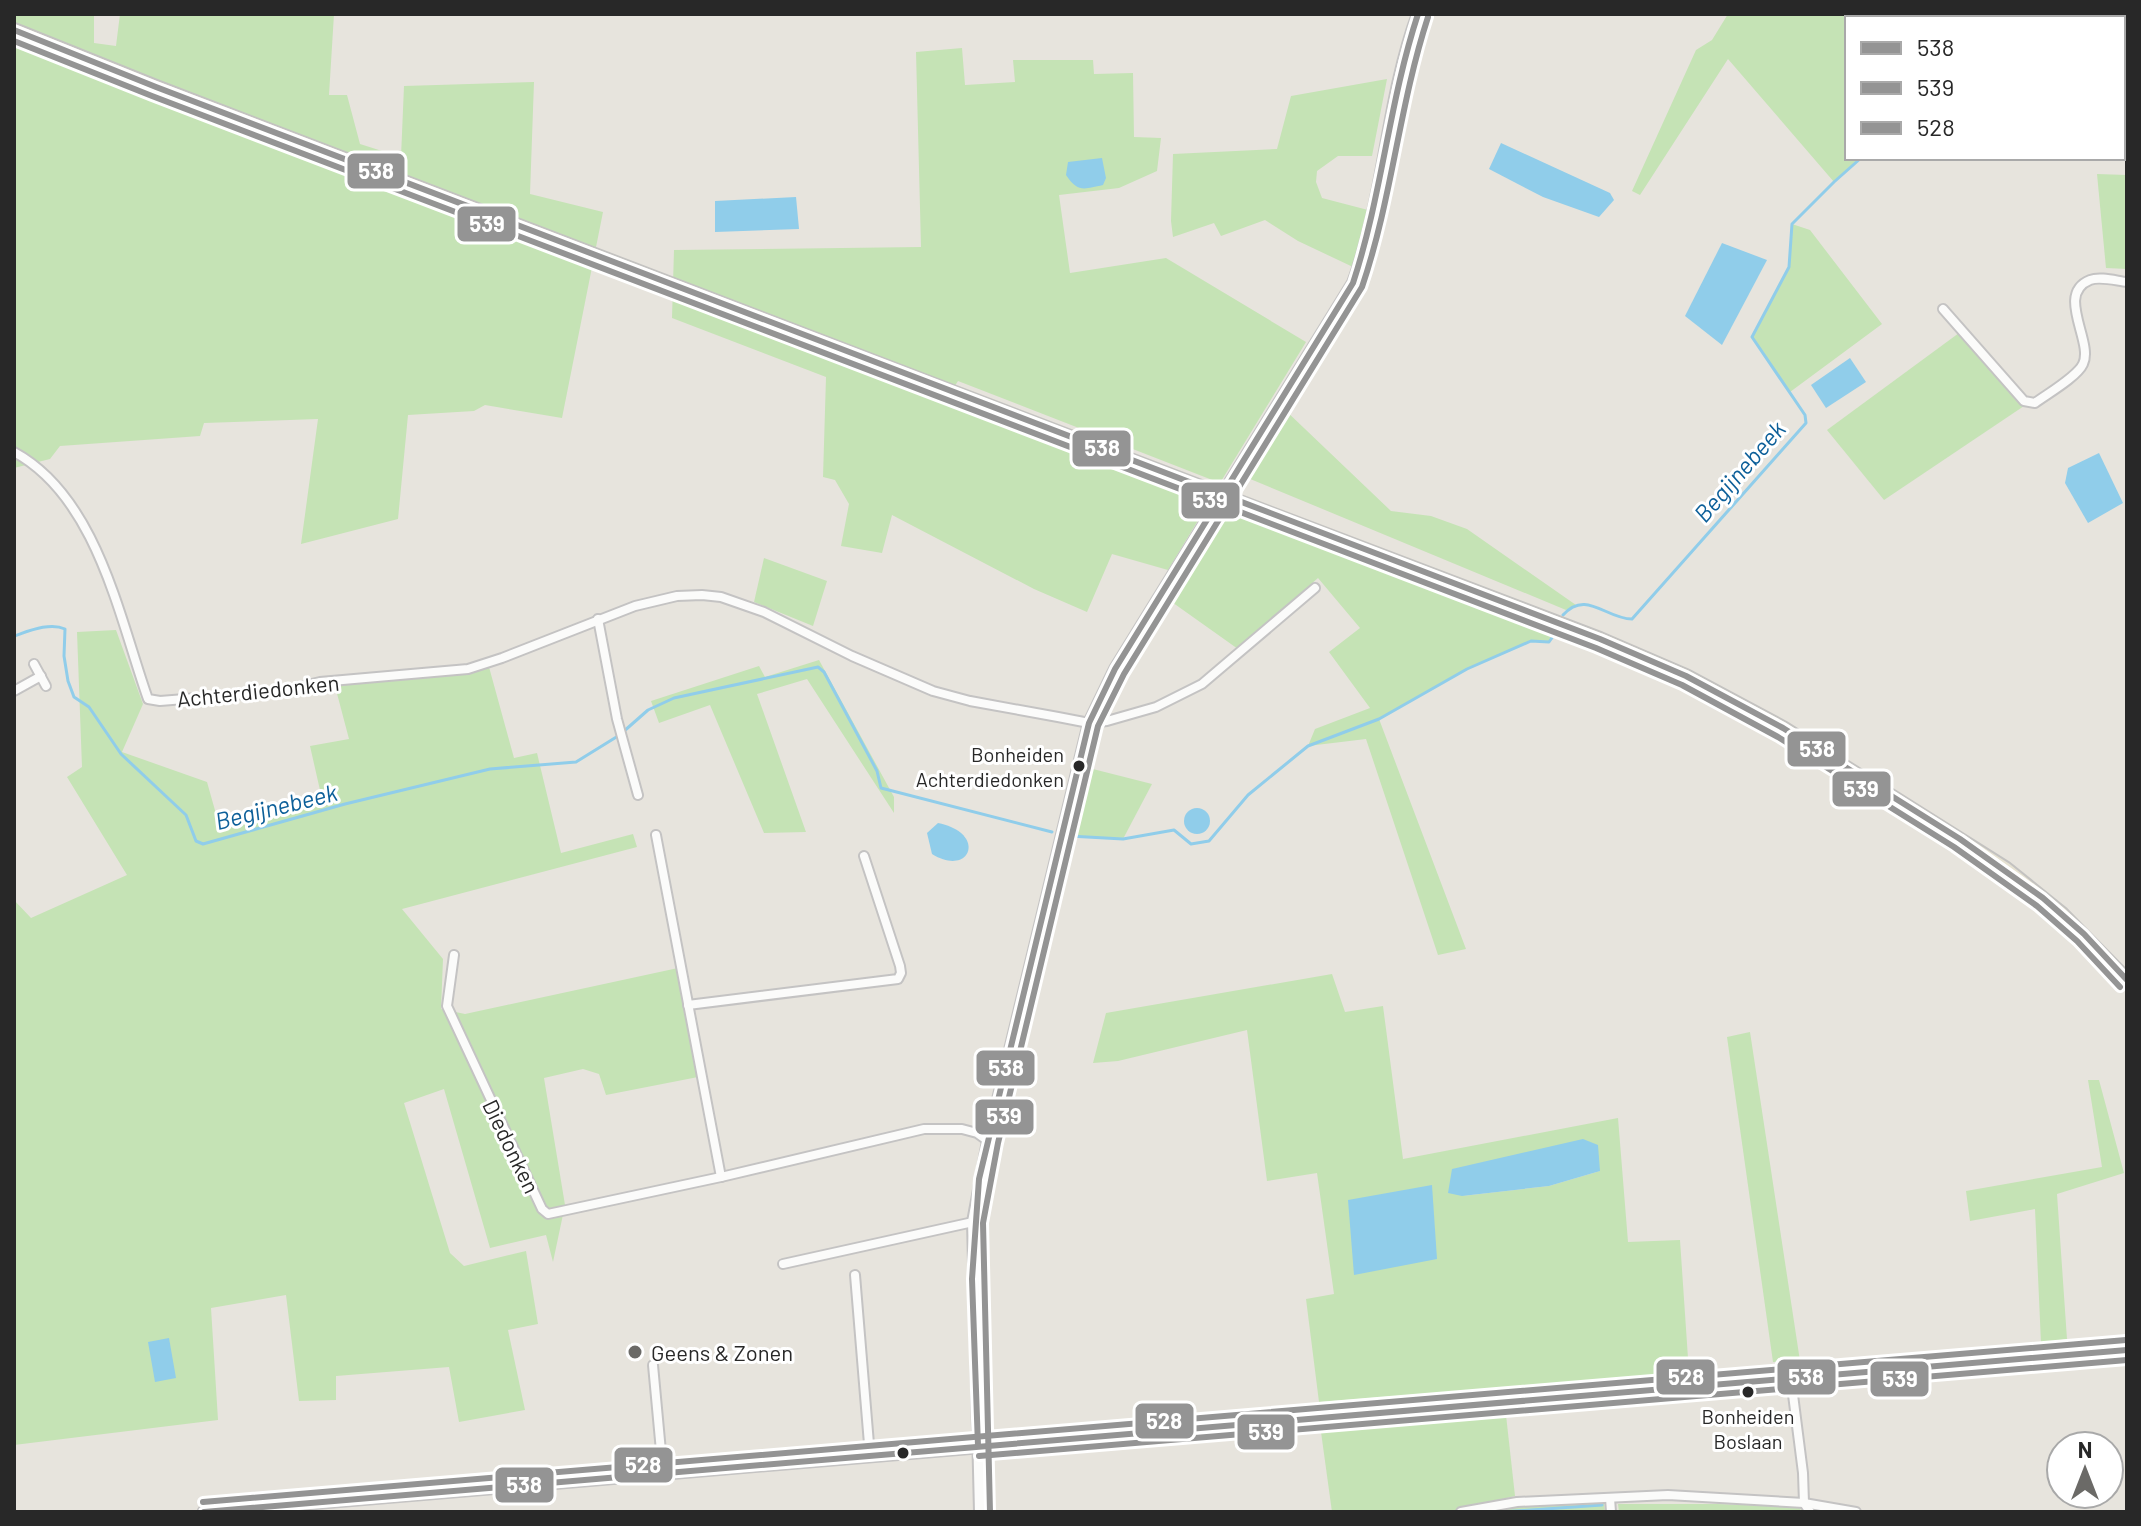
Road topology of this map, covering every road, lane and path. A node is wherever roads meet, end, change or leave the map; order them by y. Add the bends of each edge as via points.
1 (1418, 14) edge
2 (14, 30) edge
3 (2127, 282) edge
4 (1943, 309) dead end
5 (14, 452) edge
6 (1315, 588) dead end
7 (598, 619) junction
8 (34, 664) dead end
9 (41, 676) junction
10 (46, 686) dead end
11 (14, 691) edge
12 (1089, 723) junction
13 (638, 795) dead end
14 (656, 835) dead end
15 (864, 856) dead end
16 (454, 955) dead end
17 (2127, 980) edge
18 (688, 1005) junction
19 (988, 1141) junction
20 (721, 1177) junction
21 (973, 1222) junction
22 (783, 1264) dead end
23 (855, 1275) dead end
24 (2127, 1350) edge
25 (653, 1365) dead end
26 (1791, 1379) junction
27 (978, 1446) junction
28 (870, 1456) junction
29 (663, 1473) junction
30 (1610, 1498) junction
31 (1804, 1503) junction
32 (259, 1510) edge
33 (204, 1512) edge
34 (980, 1512) edge
35 (1461, 1512) edge
36 (1611, 1512) edge
37 (1810, 1512) edge
38 (1856, 1512) edge

1 - 12 street via 1367,244 1353,283 1115,669
2 - 17 main road, bridge via 1686,676 1771,722 2005,868 2062,914
3 - 4 street via 2092,279 2082,286 2075,296 2087,354 2082,369 2035,403 2024,401
5 - 7 street, Achterdiedonken via 42,471 95,545 148,699 283,691 320,682 468,669
6 - 12 street, Achterdiedonken via 1180,697 1126,718
7 - 12 street, Achterdiedonken via 677,596 721,597 788,622 933,691
7 - 13 street
8 - 9 street
9 - 10 street
9 - 11 street
12 - 19 street
14 - 18 street
15 - 18 street via 900,966 898,979
16 - 20 street, Diedonken via 447,1006 548,1214
18 - 20 street
19 - 20 street, Diedonken via 962,1129 924,1129
19 - 21 street
21 - 22 street
21 - 27 street
23 - 28 street
24 - 26 main road
25 - 29 street
26 - 27 main road
26 - 31 street
27 - 28 main road
27 - 34 street
28 - 29 main road
29 - 32 main road
30 - 31 street via 1668,1495
30 - 35 street via 1517,1502
30 - 36 street
31 - 37 street
31 - 38 street
32 - 33 main road

